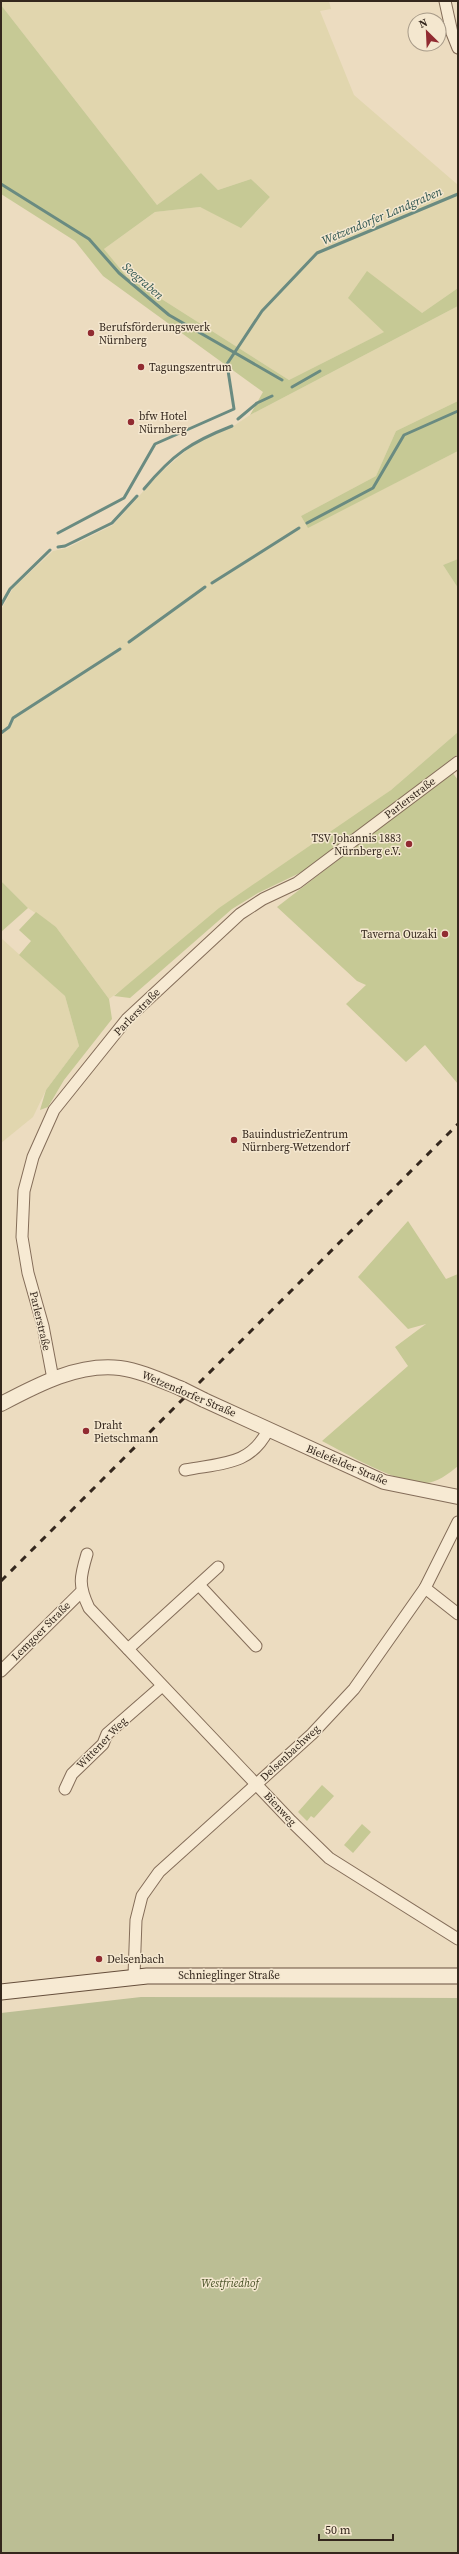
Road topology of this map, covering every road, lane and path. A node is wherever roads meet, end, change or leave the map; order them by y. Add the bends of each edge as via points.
1 (445, 1) edge
2 (458, 48) edge
3 (458, 762) edge
4 (53, 1379) junction
5 (1, 1404) edge
6 (242, 1417) joint
7 (268, 1430) junction
8 (186, 1470) dead end
9 (458, 1497) edge
10 (458, 1522) edge
11 (87, 1554) dead end
12 (218, 1567) dead end
13 (199, 1584) junction
14 (425, 1588) junction
15 (81, 1592) junction
16 (458, 1614) edge
17 (256, 1646) dead end
18 (128, 1649) junction
19 (1, 1671) edge
20 (162, 1686) junction
21 (256, 1784) junction
22 (65, 1788) dead end
23 (458, 1939) edge
24 (134, 1976) junction
25 (458, 1976) edge
26 (1, 1992) edge

1 - 2 street
3 - 4 street, Parlerstraße via 297,883 263,899 240,914 127,1019 54,1110 33,1157 24,1191 22,1237
4 - 5 street, Wetzendorfer Straße
4 - 6 street, Wetzendorfer Straße, bridge via 89,1369 120,1368 145,1374
6 - 7 street, Bielefelder Straße
7 - 8 street via 261,1444 248,1455 230,1463
7 - 9 street, Bielefelder Straße via 384,1482
10 - 14 street, Delsenbachweg
11 - 15 street, Bienweg via 80,1576
12 - 13 street
13 - 17 street
13 - 18 street
14 - 16 street
14 - 21 street, Delsenbachweg via 354,1689 312,1734
15 - 18 street, Bienweg via 89,1608
15 - 19 street, Lemgoer Straße
18 - 20 street, Bienweg
20 - 21 street, Bienweg
20 - 22 street, Wittener Weg via 107,1734 103,1744 72,1774
21 - 23 street, Bienweg via 329,1858
21 - 24 street, Delsenbachweg via 158,1872 142,1896 136,1920
24 - 25 main road, Schnieglinger Straße
24 - 26 main road, Schnieglinger Straße

